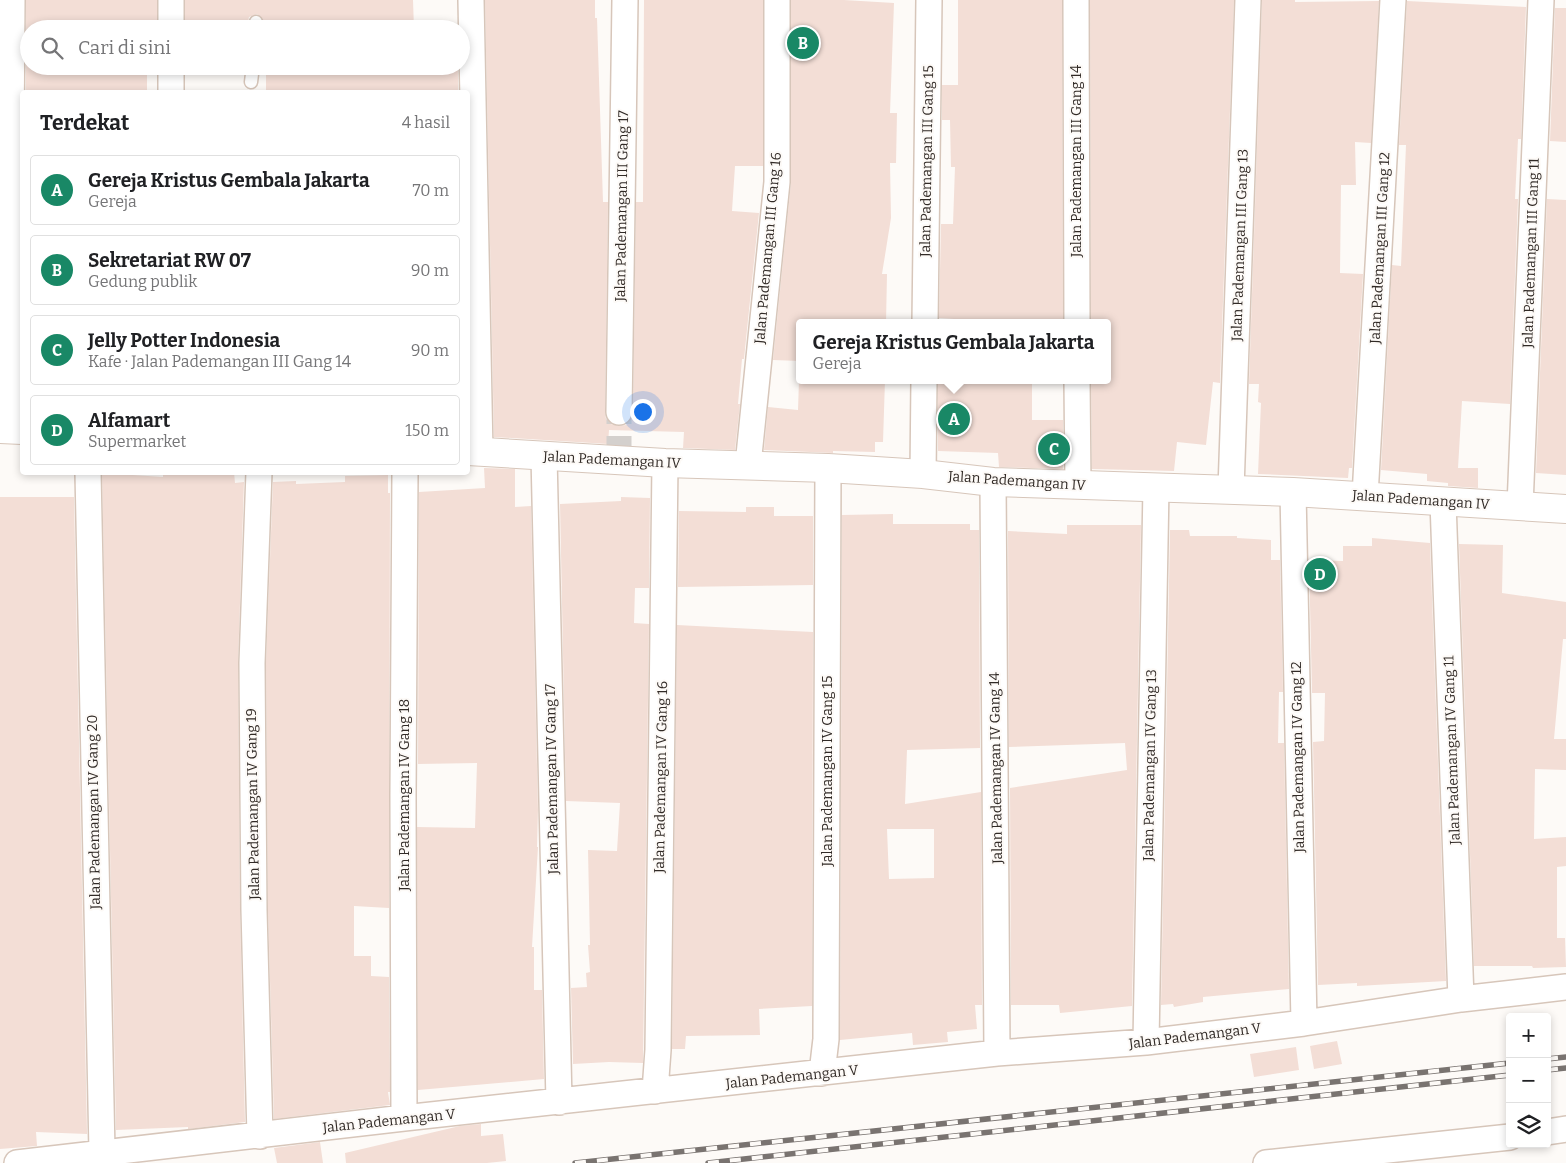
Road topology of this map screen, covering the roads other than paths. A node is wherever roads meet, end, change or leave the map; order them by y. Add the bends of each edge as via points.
1 (12, 0) edge
2 (171, 0) edge
3 (471, 0) edge
4 (625, 0) edge
5 (777, 0) edge
6 (929, 0) edge
7 (1076, 0) edge
8 (1248, 0) edge
9 (1393, 0) edge
10 (1541, 0) edge
11 (171, 20) edge
12 (171, 75) edge
13 (252, 75) edge
14 (251, 82) dead end
15 (171, 90) edge
16 (925, 319) edge
17 (1077, 319) edge
18 (924, 384) edge
19 (1077, 384) edge
20 (620, 412) tunnel mouth
21 (11, 429) edge
22 (474, 452) edge
23 (544, 456) junction
24 (665, 463) junction
25 (748, 465) junction
26 (828, 468) junction
27 (923, 474) junction
28 (88, 475) edge
29 (259, 475) edge
30 (405, 475) edge
31 (993, 482) junction
32 (1078, 485) junction
33 (1156, 487) junction
34 (1231, 490) junction
35 (1293, 492) junction
36 (1365, 496) junction
37 (1443, 502) junction
38 (1520, 506) junction
39 (1566, 508) edge
40 (1566, 986) edge
41 (1461, 999) junction
42 (1304, 1023) junction
43 (1146, 1042) junction
44 (998, 1054) junction
45 (822, 1073) junction
46 (655, 1091) junction
47 (559, 1102) junction
48 (404, 1118) junction
49 (1566, 1130) edge
50 (1551, 1132) edge
51 (260, 1136) junction
52 (1506, 1137) edge
53 (102, 1152) junction
54 (1453, 1153) edge
55 (1334, 1160) edge
56 (17, 1163) edge
57 (1272, 1163) edge

1 - 21 street
2 - 11 street
3 - 22 street
4 - 20 street, Jalan Pademangan III Gang 17
5 - 25 street, Jalan Pademangan III Gang 16 via 777,182
6 - 16 street, Jalan Pademangan III Gang 15
7 - 17 street, Jalan Pademangan III Gang 14
8 - 34 street, Jalan Pademangan III Gang 13
9 - 36 street, Jalan Pademangan III Gang 12
10 - 38 street, Jalan Pademangan III Gang 11
12 - 15 street
13 - 14 lane
18 - 27 street
19 - 32 street
22 - 23 street, Jalan Pademangan IV
23 - 24 street, Jalan Pademangan IV
23 - 47 street, Jalan Pademangan IV Gang 17
24 - 25 street, Jalan Pademangan IV
24 - 46 street, Jalan Pademangan IV Gang 16
25 - 26 street, Jalan Pademangan IV
26 - 27 street, Jalan Pademangan IV
26 - 45 street, Jalan Pademangan IV Gang 15 via 826,1039
27 - 31 street, Jalan Pademangan IV
28 - 53 street, Jalan Pademangan IV Gang 20
29 - 51 street, Jalan Pademangan IV Gang 19 via 252,664
30 - 48 street, Jalan Pademangan IV Gang 18
31 - 32 street, Jalan Pademangan IV
31 - 44 street, Jalan Pademangan IV Gang 14
32 - 33 street, Jalan Pademangan IV
33 - 34 street, Jalan Pademangan IV
33 - 43 street, Jalan Pademangan IV Gang 13
34 - 35 street, Jalan Pademangan IV
35 - 36 street, Jalan Pademangan IV
35 - 42 street, Jalan Pademangan IV Gang 12
36 - 37 street, Jalan Pademangan IV
37 - 38 street, Jalan Pademangan IV
37 - 41 street, Jalan Pademangan IV Gang 11
38 - 39 street, Jalan Pademangan IV
40 - 41 street, Jalan Pademangan V
41 - 42 street, Jalan Pademangan V
42 - 43 street, Jalan Pademangan V
43 - 44 street, Jalan Pademangan V
44 - 45 street, Jalan Pademangan V
45 - 46 street, Jalan Pademangan V
46 - 47 street, Jalan Pademangan V
47 - 48 street, Jalan Pademangan V
48 - 51 street, Jalan Pademangan V
49 - 50 street
51 - 53 street, Jalan Pademangan V
52 - 54 street
53 - 56 street, Jalan Pademangan V
54 - 55 street
55 - 57 street

